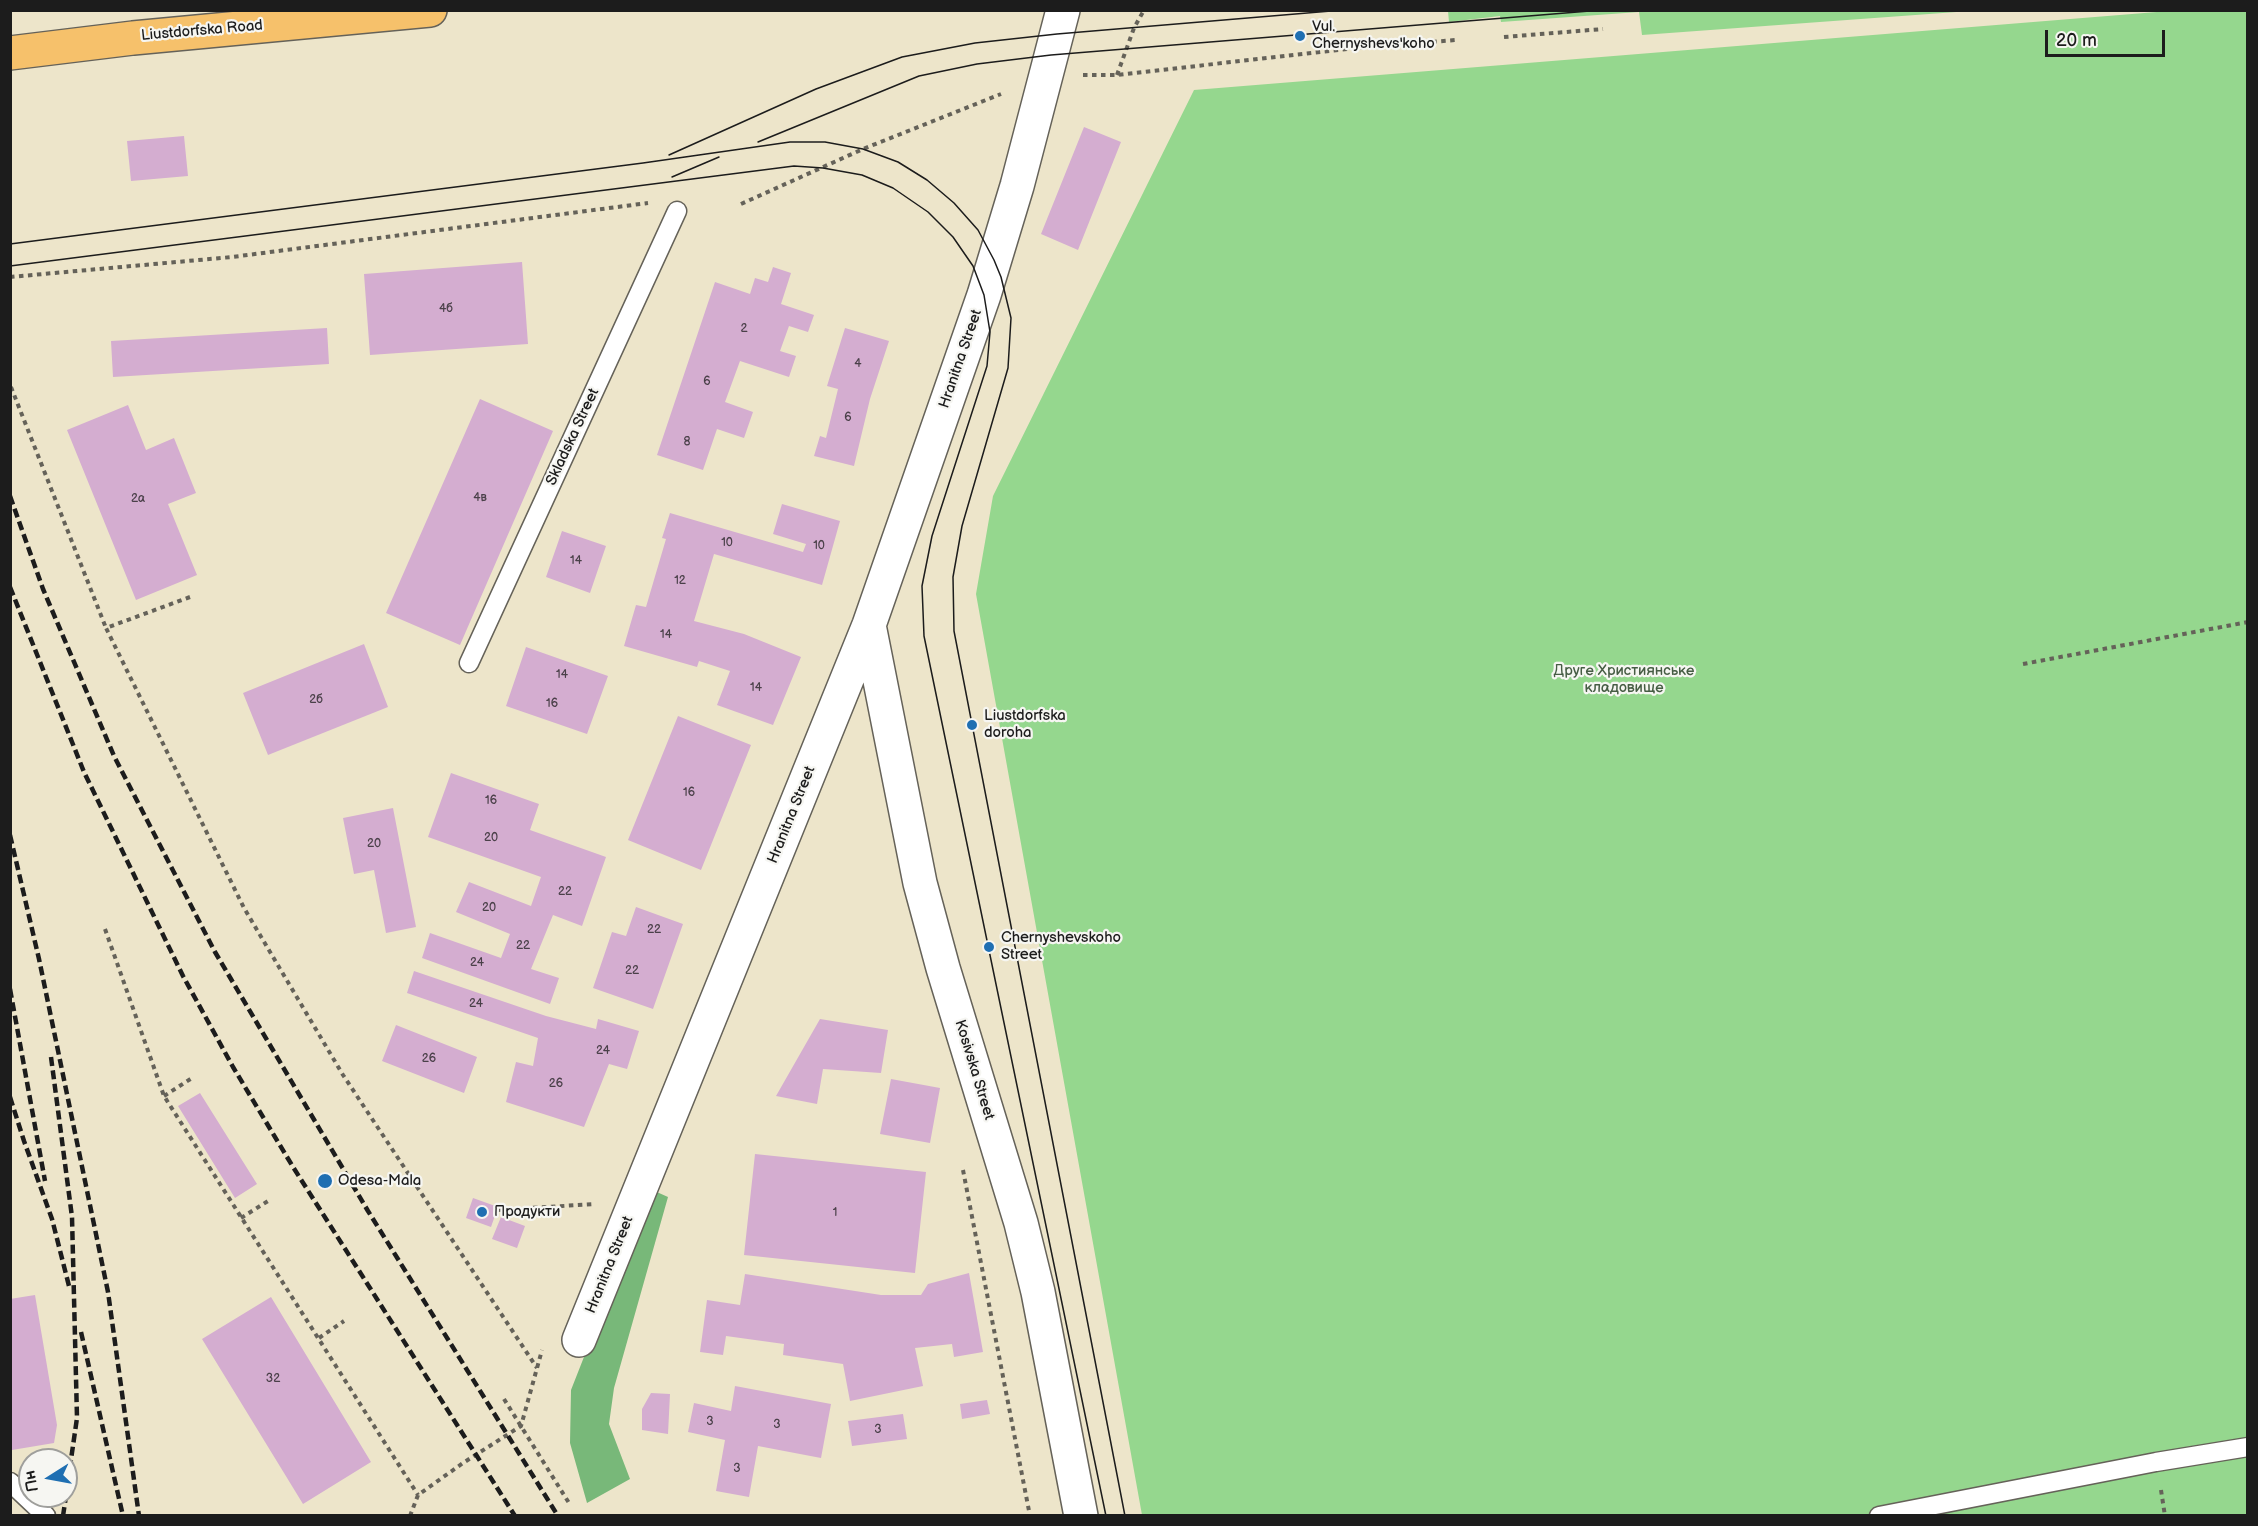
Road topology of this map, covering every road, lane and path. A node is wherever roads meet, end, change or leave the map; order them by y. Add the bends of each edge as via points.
1 (430, 10) edge
2 (1063, 10) edge
3 (1143, 10) edge
4 (1603, 29) dead end
5 (1504, 37) dead end
6 (1456, 40) dead end
7 (10, 53) edge
8 (1046, 76) junction
9 (741, 204) dead end
10 (677, 211) joint
11 (10, 277) edge
12 (11, 387) edge
13 (190, 597) dead end
14 (2247, 622) edge
15 (869, 625) junction
16 (106, 628) junction
17 (469, 663) dead end
18 (2023, 664) dead end
19 (105, 929) dead end
20 (192, 1078) dead end
21 (164, 1096) junction
22 (268, 1201) dead end
23 (598, 1203) dead end
24 (497, 1209) dead end
25 (241, 1218) junction
26 (344, 1321) dead end
27 (319, 1338) junction
28 (579, 1340) joint
29 (537, 1368) junction
30 (504, 1399) dead end
31 (521, 1426) junction
32 (2247, 1447) edge
33 (10, 1482) edge
34 (418, 1495) junction
35 (569, 1503) dead end
36 (46, 1515) edge
37 (410, 1515) edge
38 (1081, 1515) edge
39 (1879, 1515) edge

1 - 7 main road, Liustdorfska Road
2 - 8 street, Hranitna Street
3 - 6 path via 1117,75
4 - 5 path
8 - 9 path via 863,149
8 - 15 street, Hranitna Street via 984,295
10 - 11 path via 653,202 232,257
10 - 17 lane, Skladska Street
12 - 16 path
13 - 16 path
14 - 18 path
15 - 28 street, Hranitna Street
15 - 38 street, Kosivska Street via 920,883 1021,1223
16 - 29 path via 244,908 343,1076
19 - 21 path
20 - 21 path
21 - 25 path
22 - 25 path
23 - 24 path
25 - 27 path
26 - 27 path
27 - 34 path
28 - 29 path via 548,1327
29 - 31 path
30 - 31 path
31 - 34 path
31 - 35 path
32 - 39 lane
33 - 36 lane
34 - 37 path

